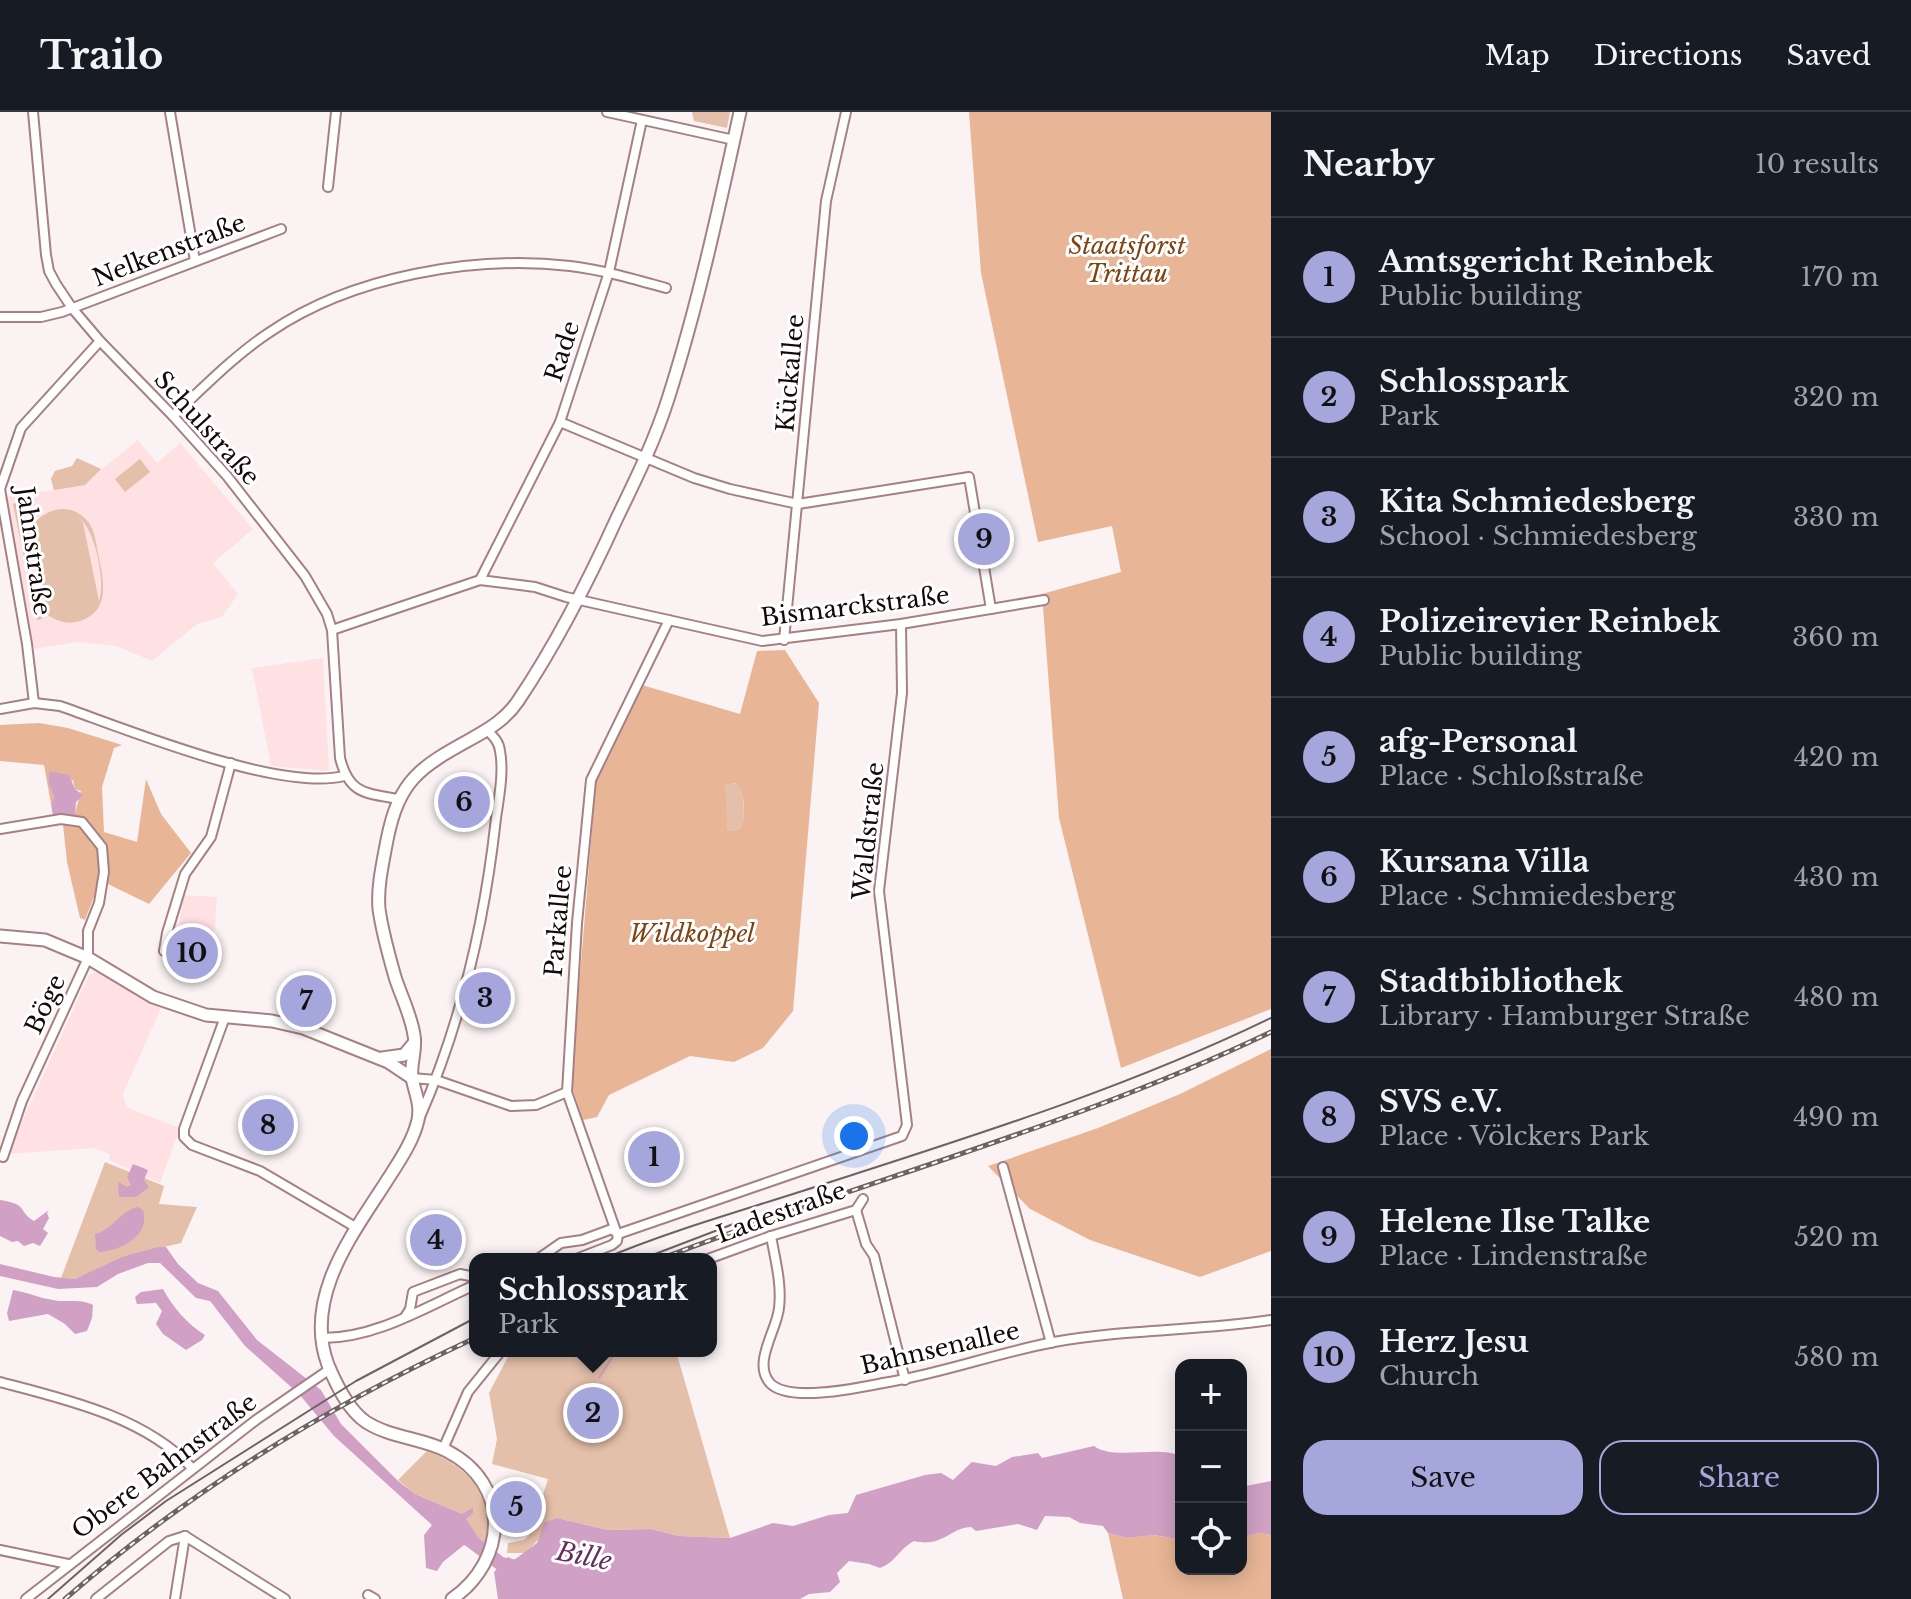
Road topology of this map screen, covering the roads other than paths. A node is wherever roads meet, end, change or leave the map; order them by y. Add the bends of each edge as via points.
1 (33, 112) edge
2 (170, 112) edge
3 (336, 112) edge
4 (607, 112) edge
5 (740, 112) edge
6 (846, 112) edge
7 (642, 120) junction
8 (734, 140) junction
9 (328, 187) dead end
10 (281, 229) dead end
11 (195, 261) junction
12 (609, 272) junction
13 (666, 288) dead end
14 (72, 308) junction
15 (0, 317) edge
16 (100, 341) junction
17 (173, 416) junction
18 (560, 422) junction
19 (646, 457) junction
20 (798, 504) junction
21 (480, 580) junction
22 (579, 599) junction
23 (1044, 600) dead end
24 (991, 609) junction
25 (669, 620) junction
26 (901, 624) junction
27 (332, 630) junction
28 (784, 640) junction
29 (34, 703) junction
30 (0, 709) edge
31 (487, 730) junction
32 (231, 763) junction
33 (344, 776) junction
34 (398, 799) junction
35 (0, 829) edge
36 (0, 936) edge
37 (164, 951) dead end
38 (88, 958) junction
39 (225, 1017) junction
40 (415, 1042) junction
41 (382, 1060) junction
42 (413, 1061) junction
43 (412, 1078) junction
44 (436, 1080) junction
45 (567, 1092) junction
46 (418, 1121) junction
47 (3, 1157) dead end
48 (842, 1157) junction
49 (855, 1165) dead end
50 (1003, 1167) dead end
51 (863, 1199) dead end
52 (856, 1210) junction
53 (357, 1228) junction
54 (618, 1234) junction
55 (771, 1236) junction
56 (547, 1253) edge
57 (591, 1253) edge
58 (717, 1256) edge
59 (469, 1276) edge
60 (469, 1288) edge
61 (405, 1317) junction
62 (1271, 1320) edge
63 (323, 1338) junction
64 (1051, 1343) junction
65 (496, 1357) edge
66 (330, 1369) junction
67 (905, 1380) junction
68 (0, 1382) edge
69 (443, 1449) junction
70 (192, 1468) junction
71 (185, 1536) junction
72 (0, 1550) edge
73 (68, 1564) junction
74 (26, 1599) edge
75 (96, 1599) edge
76 (175, 1599) edge
77 (285, 1599) edge
78 (453, 1599) edge

1 - 14 street, Schulstraße via 49,271
2 - 11 street
3 - 9 street
4 - 7 street
5 - 8 main road
6 - 20 street, Kückallee via 826,201
7 - 8 street
7 - 12 street, Rade
8 - 19 main road via 683,348
10 - 11 street, Nelkenstraße
11 - 14 street, Nelkenstraße
12 - 13 street
12 - 17 street via 536,264 468,266 423,272 347,294 271,331
12 - 18 street, Rade
14 - 15 street, Nelkenstraße via 47,316
14 - 16 street, Schulstraße
16 - 17 street, Schulstraße
16 - 29 street, Jahnstraße via 21,428 0,489
17 - 27 street, Schulstraße via 305,576
18 - 19 street
18 - 21 street, Rade
19 - 20 street via 718,485
19 - 22 main road
20 - 24 street via 969,477
20 - 28 street, Kückallee
21 - 22 street, Bismarckstraße
21 - 27 street
22 - 25 street, Bismarckstraße
22 - 31 main road via 515,706
23 - 24 street, Bismarckstraße
24 - 26 street, Bismarckstraße
25 - 28 street, Bismarckstraße via 762,641
25 - 45 street, Parkallee via 591,780
26 - 28 street, Bismarckstraße
26 - 48 street, Waldstraße via 902,693 879,891 907,1125 902,1136
27 - 33 street, Schulstraße
29 - 30 street
29 - 32 street via 60,706
31 - 34 main road via 412,778
31 - 44 street via 497,740 501,757 494,842 478,935
32 - 33 street via 280,774
32 - 37 street via 211,837 185,874
33 - 34 street via 358,789
34 - 40 main road via 379,909
35 - 38 street, Böge via 68,819 87,825 98,839 104,872 88,931
36 - 38 main road via 45,940
38 - 39 main road via 153,997
38 - 47 street, Böge via 22,1101
39 - 41 main road via 303,1028
39 - 53 street via 184,1137 203,1151 260,1171
40 - 41 main road via 401,1056
40 - 42 main road
41 - 42 main road via 406,1066
41 - 43 main road
42 - 43 main road
43 - 44 street
43 - 46 main road
44 - 45 street via 511,1106 536,1105
44 - 46 street
45 - 54 street, Parkallee
46 - 53 main road
48 - 49 street
48 - 54 street
50 - 64 street
51 - 52 street, Ladestraße
52 - 55 street, Ladestraße
52 - 67 street via 874,1256
53 - 63 main road via 325,1292
54 - 56 street via 612,1229 561,1243
54 - 57 street via 612,1245
55 - 58 street, Ladestraße
55 - 67 street, Bahnsenallee via 779,1310 764,1369 773,1386 799,1393
59 - 61 street via 460,1274 413,1292
60 - 61 street
61 - 63 street via 353,1335
62 - 64 street, Bahnsenallee
63 - 66 main road
64 - 67 street, Bahnsenallee
65 - 69 street via 468,1392
66 - 69 main road via 352,1409 367,1423
66 - 70 street, Obere Bahnstraße
68 - 70 street via 114,1416 180,1454
69 - 78 main road via 478,1476 492,1501 494,1539 484,1567
70 - 73 street, Obere Bahnstraße
71 - 75 street via 169,1541
71 - 76 street
71 - 77 street
72 - 73 street
73 - 74 street, Obere Bahnstraße

